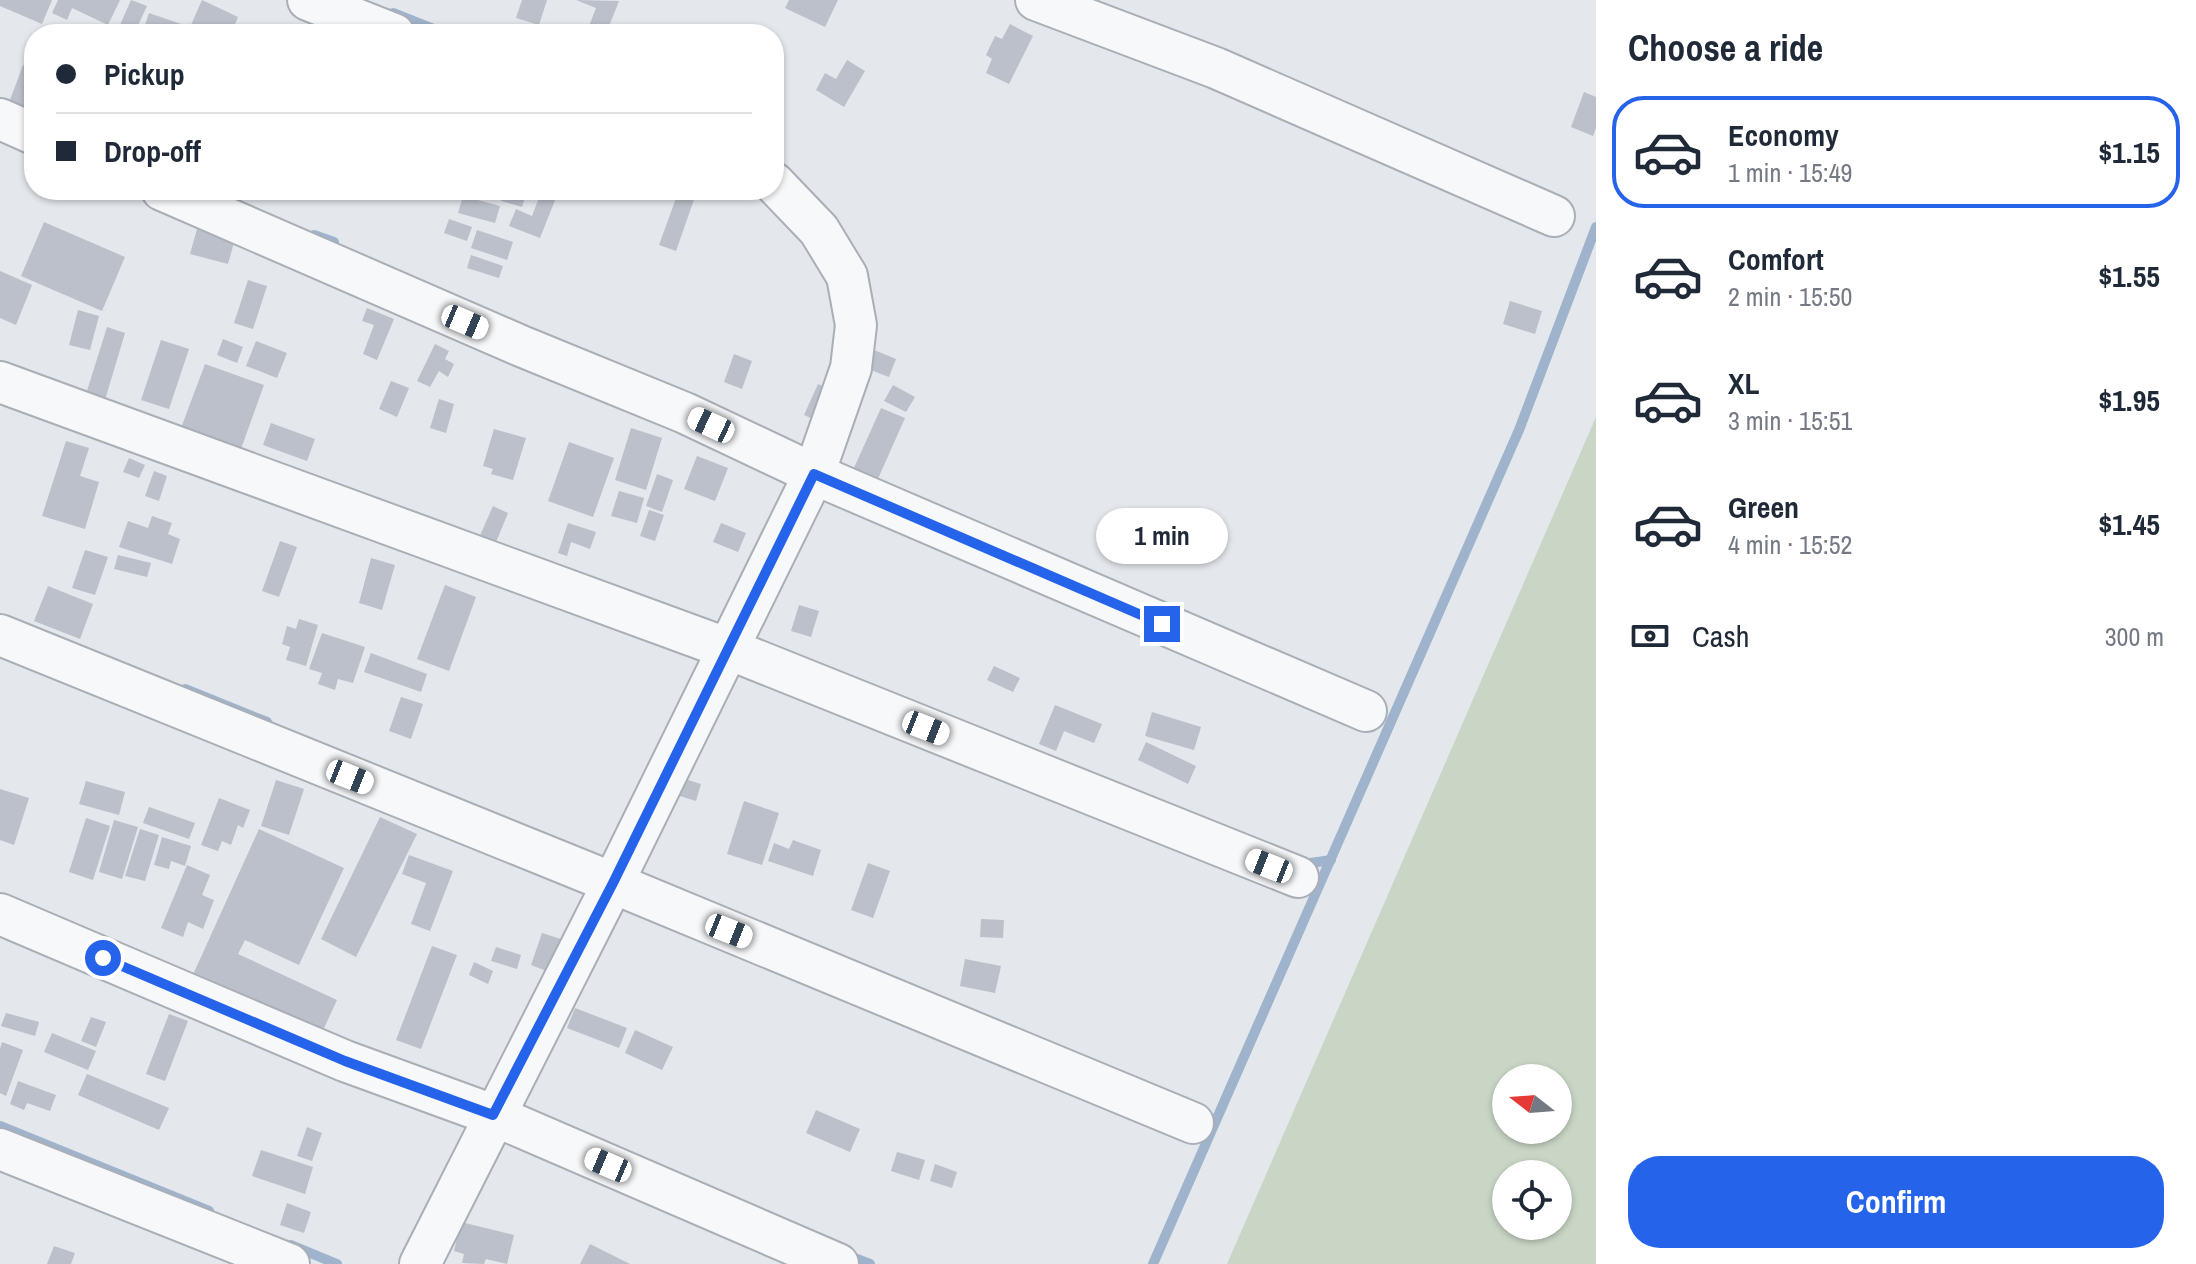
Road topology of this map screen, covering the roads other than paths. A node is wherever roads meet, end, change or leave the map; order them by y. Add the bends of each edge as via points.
1 (308, 0) edge
2 (1036, 0) edge
3 (369, 24) edge
4 (0, 119) edge
5 (24, 130) edge
6 (784, 193) edge
7 (185, 200) edge
8 (1554, 216) dead end
9 (0, 382) edge
10 (814, 474) junction
11 (0, 635) edge
12 (726, 648) junction
13 (1366, 711) dead end
14 (1298, 877) dead end
15 (613, 883) junction
16 (0, 914) edge
17 (493, 1115) junction
18 (1193, 1123) dead end
19 (0, 1149) edge
20 (289, 1264) edge
21 (420, 1264) edge
22 (838, 1264) edge

1 - 3 street
2 - 8 street via 1216,68
4 - 5 street
6 - 10 street via 819,230 847,276 856,325 851,368
7 - 10 street via 685,413
9 - 12 street
10 - 12 street
10 - 13 street
11 - 15 street
12 - 14 street
12 - 15 street
15 - 17 street
15 - 18 street
16 - 17 street via 345,1061
17 - 21 street
17 - 22 street
19 - 20 street

